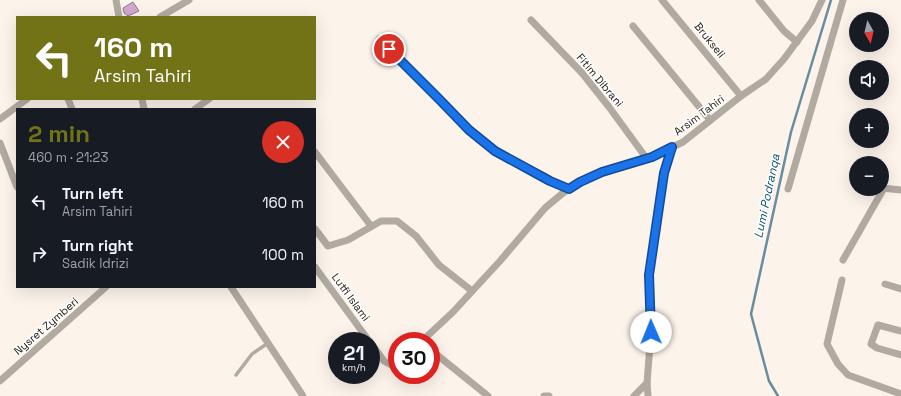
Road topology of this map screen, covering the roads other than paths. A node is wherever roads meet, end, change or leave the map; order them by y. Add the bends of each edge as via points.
1 (116, 0) edge
2 (190, 0) edge
3 (662, 0) edge
4 (759, 0) edge
5 (822, 0) edge
6 (843, 0) edge
7 (119, 16) edge
8 (162, 16) edge
9 (531, 20) dead end
10 (632, 26) dead end
11 (379, 39) dead end
12 (797, 42) junction
13 (741, 96) junction
14 (26, 100) edge
15 (208, 100) edge
16 (196, 108) edge
17 (0, 119) edge
18 (710, 120) junction
19 (0, 143) edge
20 (672, 147) junction
21 (316, 153) edge
22 (647, 159) junction
23 (16, 184) edge
24 (569, 189) junction
25 (788, 189) dead end
26 (889, 189) edge
27 (901, 190) edge
28 (879, 196) edge
29 (371, 226) junction
30 (316, 230) edge
31 (843, 260) dead end
32 (316, 268) edge
33 (842, 280) dead end
34 (885, 284) dead end
35 (105, 288) edge
36 (232, 288) edge
37 (901, 289) edge
38 (472, 291) junction
39 (901, 331) edge
40 (363, 332) edge
41 (432, 332) edge
42 (268, 343) junction
43 (901, 355) edge
44 (380, 356) edge
45 (440, 357) edge
46 (388, 364) edge
47 (236, 375) dead end
48 (0, 381) edge
49 (647, 383) junction
50 (901, 394) edge
51 (303, 396) edge
52 (488, 396) edge
53 (544, 396) edge
54 (548, 396) edge
55 (634, 396) edge
56 (648, 396) edge

1 - 7 street
2 - 8 street
3 - 13 street, Brukseli
4 - 12 street via 784,31
5 - 12 street, Arsim Tahiri via 812,22
6 - 25 street
9 - 22 street, Fitim Dibrani via 586,78
10 - 18 street
11 - 24 street via 469,130 495,151
12 - 13 street, Arsim Tahiri via 766,78
13 - 18 street, Arsim Tahiri
14 - 17 street
15 - 16 street
18 - 20 street, Arsim Tahiri via 683,142
19 - 23 street
20 - 22 street, Arsim Tahiri
20 - 49 street via 664,173 649,275 651,332
21 - 29 street
22 - 24 street, Arsim Tahiri via 602,172
24 - 38 street, Arsim Tahiri via 545,208
26 - 27 street
28 - 31 street
29 - 30 street via 348,240 328,246
29 - 38 street via 381,221 397,221 416,236 439,265
32 - 40 street, Lutfi Islami
33 - 50 street via 827,344 831,352 848,375
34 - 37 street
35 - 48 street, Nysret Zymberi
36 - 42 street
38 - 41 street, Arsim Tahiri
39 - 43 street via 878,325 871,344
42 - 47 lane via 252,354
42 - 51 street
44 - 46 street, Lutfi Islami
45 - 52 street
49 - 55 street
49 - 56 street
53 - 54 street

